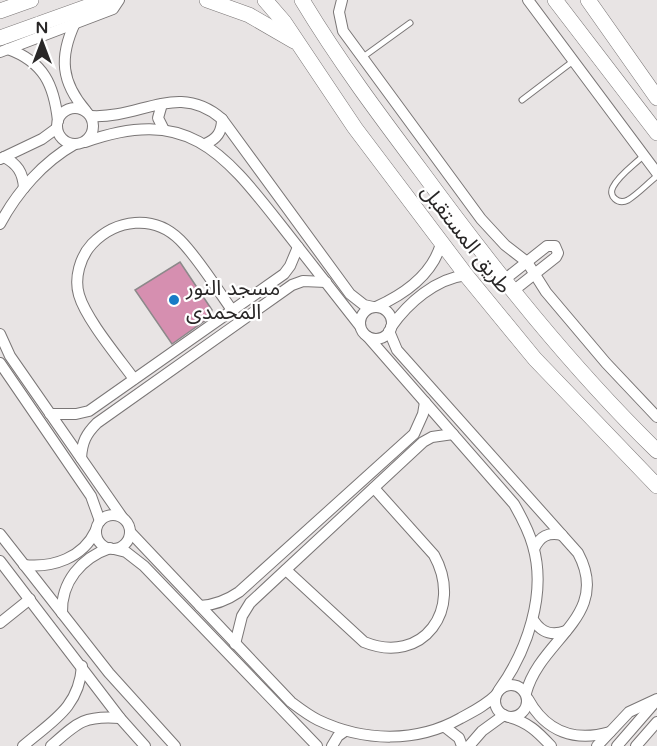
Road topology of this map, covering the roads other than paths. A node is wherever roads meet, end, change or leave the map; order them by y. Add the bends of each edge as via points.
1 (31, 0) edge
2 (106, 0) edge
3 (119, 0) edge
4 (207, 0) edge
5 (265, 0) edge
6 (302, 0) edge
7 (314, 0) edge
8 (342, 0) edge
9 (528, 0) edge
10 (555, 0) edge
11 (592, 6) edge
12 (0, 11) edge
13 (312, 18) junction
14 (75, 23) junction
15 (410, 23) dead end
16 (574, 27) junction
17 (296, 43) junction
18 (3, 46) edge
19 (362, 57) junction
20 (572, 62) junction
21 (657, 98) edge
22 (522, 100) dead end
23 (162, 104) junction
24 (89, 114) junction
25 (222, 119) junction
26 (57, 125) junction
27 (164, 130) junction
28 (657, 133) edge
29 (399, 142) junction
30 (80, 143) junction
31 (205, 144) junction
32 (643, 156) junction
33 (2, 158) edge
34 (380, 162) junction
35 (656, 171) edge
36 (24, 188) junction
37 (0, 224) edge
38 (441, 244) junction
39 (298, 247) junction
40 (527, 262) junction
41 (536, 274) junction
42 (466, 275) junction
43 (326, 282) junction
44 (509, 286) junction
45 (375, 307) junction
46 (232, 310) junction
47 (360, 326) junction
48 (390, 329) junction
49 (0, 334) edge
50 (368, 337) junction
51 (553, 339) junction
52 (175, 350) junction
53 (535, 359) junction
54 (183, 362) junction
55 (0, 363) edge
56 (134, 379) junction
57 (425, 402) junction
58 (50, 414) junction
59 (657, 417) edge
60 (453, 434) junction
61 (657, 451) edge
62 (81, 458) junction
63 (657, 486) edge
64 (374, 488) junction
65 (122, 517) junction
66 (319, 520) junction
67 (98, 526) junction
68 (328, 531) junction
69 (131, 533) junction
70 (0, 534) edge
71 (562, 535) junction
72 (112, 549) junction
73 (534, 549) junction
74 (0, 561) edge
75 (24, 565) junction
76 (286, 570) junction
77 (251, 582) junction
78 (261, 593) junction
79 (30, 599) junction
80 (200, 606) junction
81 (62, 613) junction
82 (534, 621) junction
83 (0, 623) edge
84 (566, 631) junction
85 (236, 644) junction
86 (82, 666) junction
87 (497, 692) junction
88 (527, 696) junction
89 (657, 699) edge
90 (506, 716) junction
91 (120, 718) junction
92 (657, 722) edge
93 (446, 727) junction
94 (345, 731) junction
95 (610, 732) junction
96 (23, 746) edge
97 (51, 746) edge
98 (145, 746) edge
99 (175, 746) edge
100 (317, 746) edge
101 (332, 746) edge
102 (462, 746) edge
103 (469, 746) edge
104 (551, 746) edge
105 (597, 746) edge
106 (617, 746) edge
107 (636, 746) edge

1 - 12 main road
2 - 18 main road
3 - 14 street via 113,9
4 - 17 main road via 249,15
5 - 17 main road, طريق المستقبل
6 - 13 main road, طريق المستقبل
7 - 13 main road
8 - 19 street via 339,12 343,31
9 - 20 street
10 - 16 main road
11 - 16 main road
11 - 21 main road
13 - 29 main road, طريق المستقبل
14 - 18 street
14 - 24 street via 64,70 68,85
15 - 19 lane
16 - 28 main road
17 - 34 main road, طريق المستقبل
18 - 26 street via 23,54 45,75 54,96
19 - 40 street via 481,219
20 - 22 lane
20 - 32 street
23 - 24 street via 111,117
23 - 25 street via 201,105
23 - 27 street via 158,118
24 - 26 street via 80,108 66,110
24 - 30 street via 93,130
25 - 31 street via 219,135
25 - 45 street via 350,294 364,305
26 - 30 street via 63,140
26 - 33 street via 42,139
27 - 30 street via 131,129
27 - 31 street
29 - 34 main road via 388,147
29 - 44 main road, طريق المستقبل
30 - 36 street via 47,163
31 - 39 street via 238,171
32 - 35 street
32 - 35 lane via 611,189 616,200 628,200
33 - 36 street via 13,161 19,169
34 - 38 main road, طريق المستقبل
36 - 37 street
38 - 42 main road, طريق المستقبل
38 - 45 street via 424,275 390,301
39 - 43 street
39 - 46 street via 284,274
40 - 41 street
40 - 41 street via 547,246 555,246 556,257
40 - 44 street
41 - 44 street
41 - 59 street via 546,292 606,363
42 - 48 street via 434,287 400,315
42 - 53 main road, طريق المستقبل
43 - 47 street
43 - 54 street via 303,281 292,285
44 - 51 main road, طريق المستقبل
45 - 47 street via 363,314
45 - 48 street via 388,314
46 - 52 street
46 - 56 street via 180,240 166,230 132,221 102,235 81,261 78,293 84,308
47 - 50 street
48 - 50 street via 380,338
48 - 71 street via 393,344 404,358
49 - 58 street via 10,356
50 - 57 street
51 - 53 main road via 551,352
51 - 61 main road, طريق المستقبل
52 - 54 street
52 - 56 street
53 - 63 main road, طريق المستقبل
54 - 62 street via 87,432
55 - 67 street via 91,496
56 - 58 street via 89,411
57 - 60 street
57 - 66 street via 414,434
58 - 62 street
60 - 64 street via 423,442
60 - 73 street via 514,504
62 - 65 street
64 - 68 street
64 - 76 street via 441,567 445,603 436,623 421,639 400,648 378,648 364,642
65 - 67 street via 110,515
65 - 69 street
66 - 68 street
66 - 77 street
67 - 72 street via 100,542
67 - 75 street via 87,545 63,562 38,567
68 - 76 street
69 - 72 street via 125,544
69 - 80 street
70 - 75 street
71 - 73 street via 545,535
71 - 84 street via 578,553 589,581 582,611
72 - 81 street via 94,555 72,574 63,593
72 - 100 street via 126,552 144,566
73 - 82 street
74 - 79 street
75 - 81 street
76 - 78 street
77 - 78 street
77 - 80 street via 227,600
78 - 85 street via 242,616
79 - 83 street
79 - 86 street
80 - 85 street
81 - 99 street via 109,673
82 - 84 street via 548,633
82 - 87 street via 511,672
84 - 88 street via 534,673
85 - 94 street via 291,702 316,719
86 - 91 street
86 - 96 street via 76,696
87 - 88 street via 510,684 517,685
87 - 90 street via 496,706
87 - 93 street via 484,705
88 - 90 street via 525,710 515,717
88 - 95 street via 544,720 565,734 580,737
89 - 95 street via 629,712
89 - 106 street
90 - 103 street via 482,731
90 - 104 street via 534,728
91 - 97 street via 78,722
91 - 98 street
92 - 107 street
93 - 94 street via 396,737
93 - 102 street
94 - 101 street
95 - 105 street

